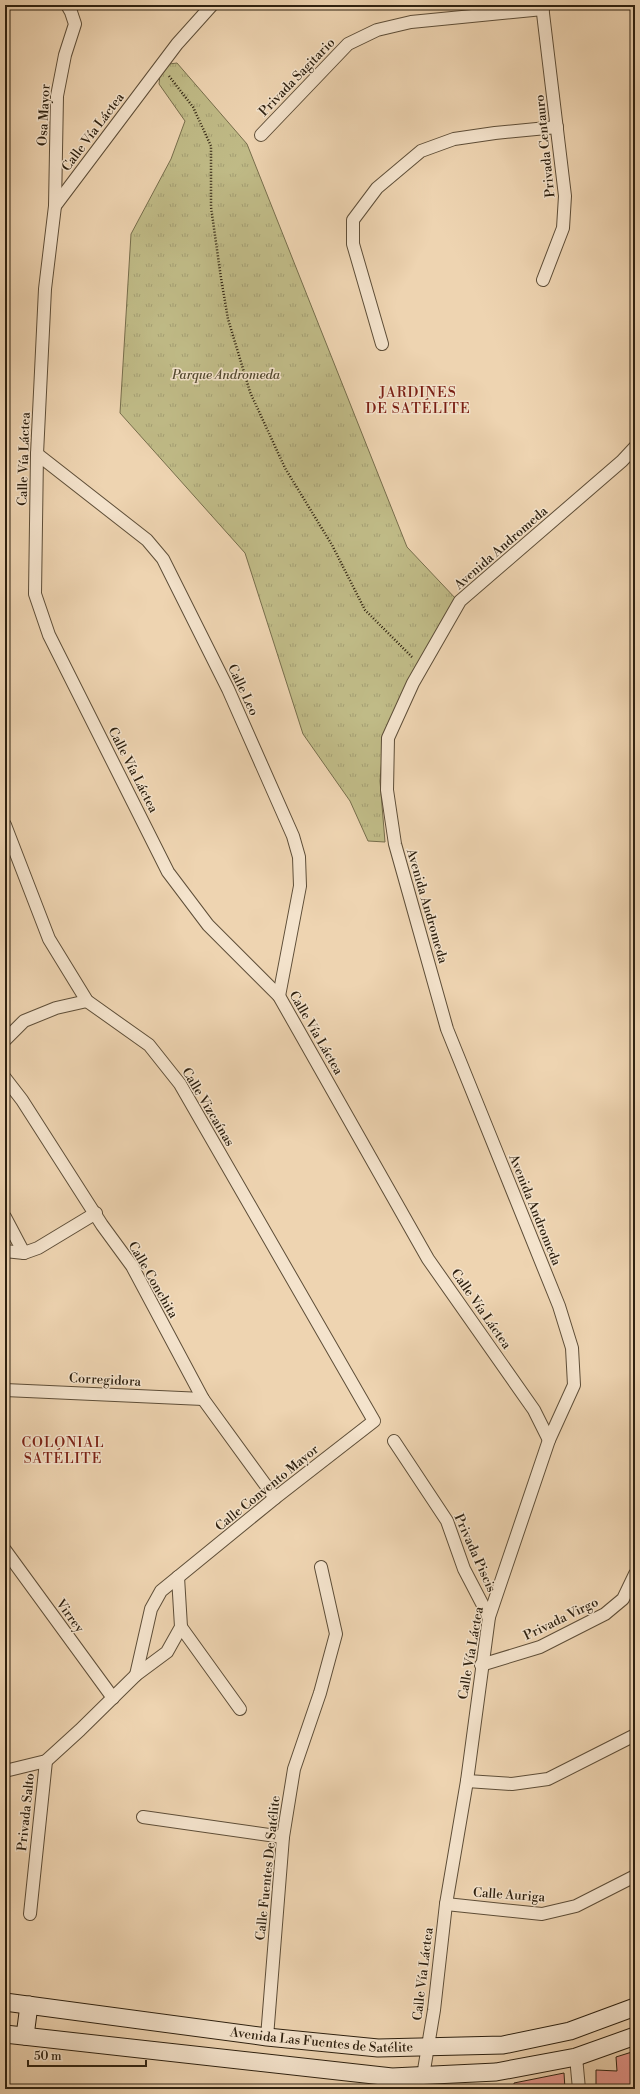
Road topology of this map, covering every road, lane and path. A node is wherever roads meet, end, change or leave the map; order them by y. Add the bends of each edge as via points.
1 (67, 5) edge
2 (212, 5) edge
3 (542, 7) edge
4 (161, 65) junction
5 (557, 127) junction
6 (261, 135) dead end
7 (55, 206) junction
8 (543, 280) dead end
9 (382, 344) dead end
10 (635, 447) edge
11 (37, 454) junction
12 (422, 668) junction
13 (5, 826) edge
14 (279, 996) junction
15 (87, 1001) junction
16 (5, 1040) edge
17 (5, 1078) edge
18 (96, 1213) junction
19 (5, 1218) edge
20 (5, 1251) edge
21 (24, 1253) junction
22 (5, 1390) edge
23 (204, 1399) junction
24 (374, 1421) joint
25 (549, 1440) junction
26 (394, 1441) dead end
27 (275, 1498) junction
28 (5, 1550) edge
29 (321, 1567) dead end
30 (635, 1574) edge
31 (178, 1577) junction
32 (489, 1617) junction
33 (181, 1627) junction
34 (481, 1665) junction
35 (136, 1675) junction
36 (113, 1698) junction
37 (240, 1709) dead end
38 (635, 1735) edge
39 (46, 1761) junction
40 (5, 1771) edge
41 (467, 1781) junction
42 (143, 1817) dead end
43 (283, 1837) junction
44 (635, 1876) edge
45 (446, 1904) junction
46 (30, 1914) dead end
47 (5, 2002) edge
48 (29, 2005) junction
49 (635, 2007) edge
50 (5, 2034) edge
51 (25, 2036) junction
52 (635, 2036) edge
53 (267, 2037) junction
54 (428, 2048) junction
55 (576, 2057) junction
56 (423, 2076) junction
57 (579, 2089) edge

1 - 7 street, Osa Mayor via 75,24 64,55 57,96
2 - 4 street, Calle Vía Láctea
3 - 5 street, Privada Centauro
3 - 6 street, Privada Sagitario via 411,22 377,30 348,44
4 - 7 street, Calle Vía Láctea
4 - 12 path via 193,107 211,146 211,207 221,278 228,319 250,392 285,468 332,544 365,610
5 - 8 street, Privada Centauro via 565,196 563,228
5 - 9 street via 454,139 421,151 377,188 353,220 353,244
7 - 11 street, Calle Vía Láctea via 45,289
10 - 12 street, Avenida Andromeda via 586,493 460,601
11 - 14 street, Calle Vía Láctea via 35,594 49,635 168,872 208,925
11 - 14 street, Calle Leo via 147,540 163,559 228,689 293,836 299,857 300,886
12 - 25 street, Avenida Andromeda via 388,738 386,790 395,844 447,1029 559,1306 572,1348 574,1385
13 - 15 street, Calle Vizcaínas via 49,939
14 - 25 street, Calle Vía Láctea via 428,1259 534,1410
15 - 16 street via 56,1008 24,1021
15 - 24 street, Calle Vizcaínas via 149,1045 180,1084
17 - 18 street, Calle Conchita
18 - 21 street via 43,1245
18 - 23 street, Calle Conchita via 132,1266
19 - 21 street
20 - 21 street
22 - 23 street, Corregidora
23 - 27 street, Calle Conchita
24 - 27 street, Calle Convento Mayor
25 - 32 street, Calle Vía Láctea
26 - 32 street, Privada Piscis via 447,1521 464,1569
27 - 31 street, Calle Convento Mayor
28 - 36 street, Virrey
29 - 43 street, Calle Fuentes De Satélite via 336,1634 320,1693 294,1769
30 - 34 street, Privada Virgo via 623,1598 605,1614 540,1647
31 - 33 street
31 - 35 street, Calle Convento Mayor via 161,1592 151,1609
32 - 34 street, Calle Vía Láctea
33 - 35 street via 167,1652
33 - 37 street
34 - 41 street, Calle Vía Láctea
35 - 36 street
36 - 39 street
38 - 41 street via 548,1779 512,1784
39 - 40 street
39 - 46 street, Privada Salto
41 - 45 street, Calle Vía Láctea
42 - 43 street
43 - 53 street, Calle Fuentes De Satélite
44 - 45 street, Calle Auriga via 576,1906 542,1914
45 - 54 street, Calle Vía Láctea
47 - 48 main road, Avenida Las Fuentes de Satélite
48 - 51 main road
48 - 53 main road, Avenida Las Fuentes de Satélite
49 - 54 main road, Avenida Las Fuentes de Satélite via 570,2031 503,2045
50 - 51 main road
51 - 56 main road via 392,2077
52 - 55 main road
53 - 54 main road, Avenida Las Fuentes de Satélite via 378,2048
54 - 56 street, Calle Vía Láctea
55 - 56 main road via 496,2072
55 - 57 street

